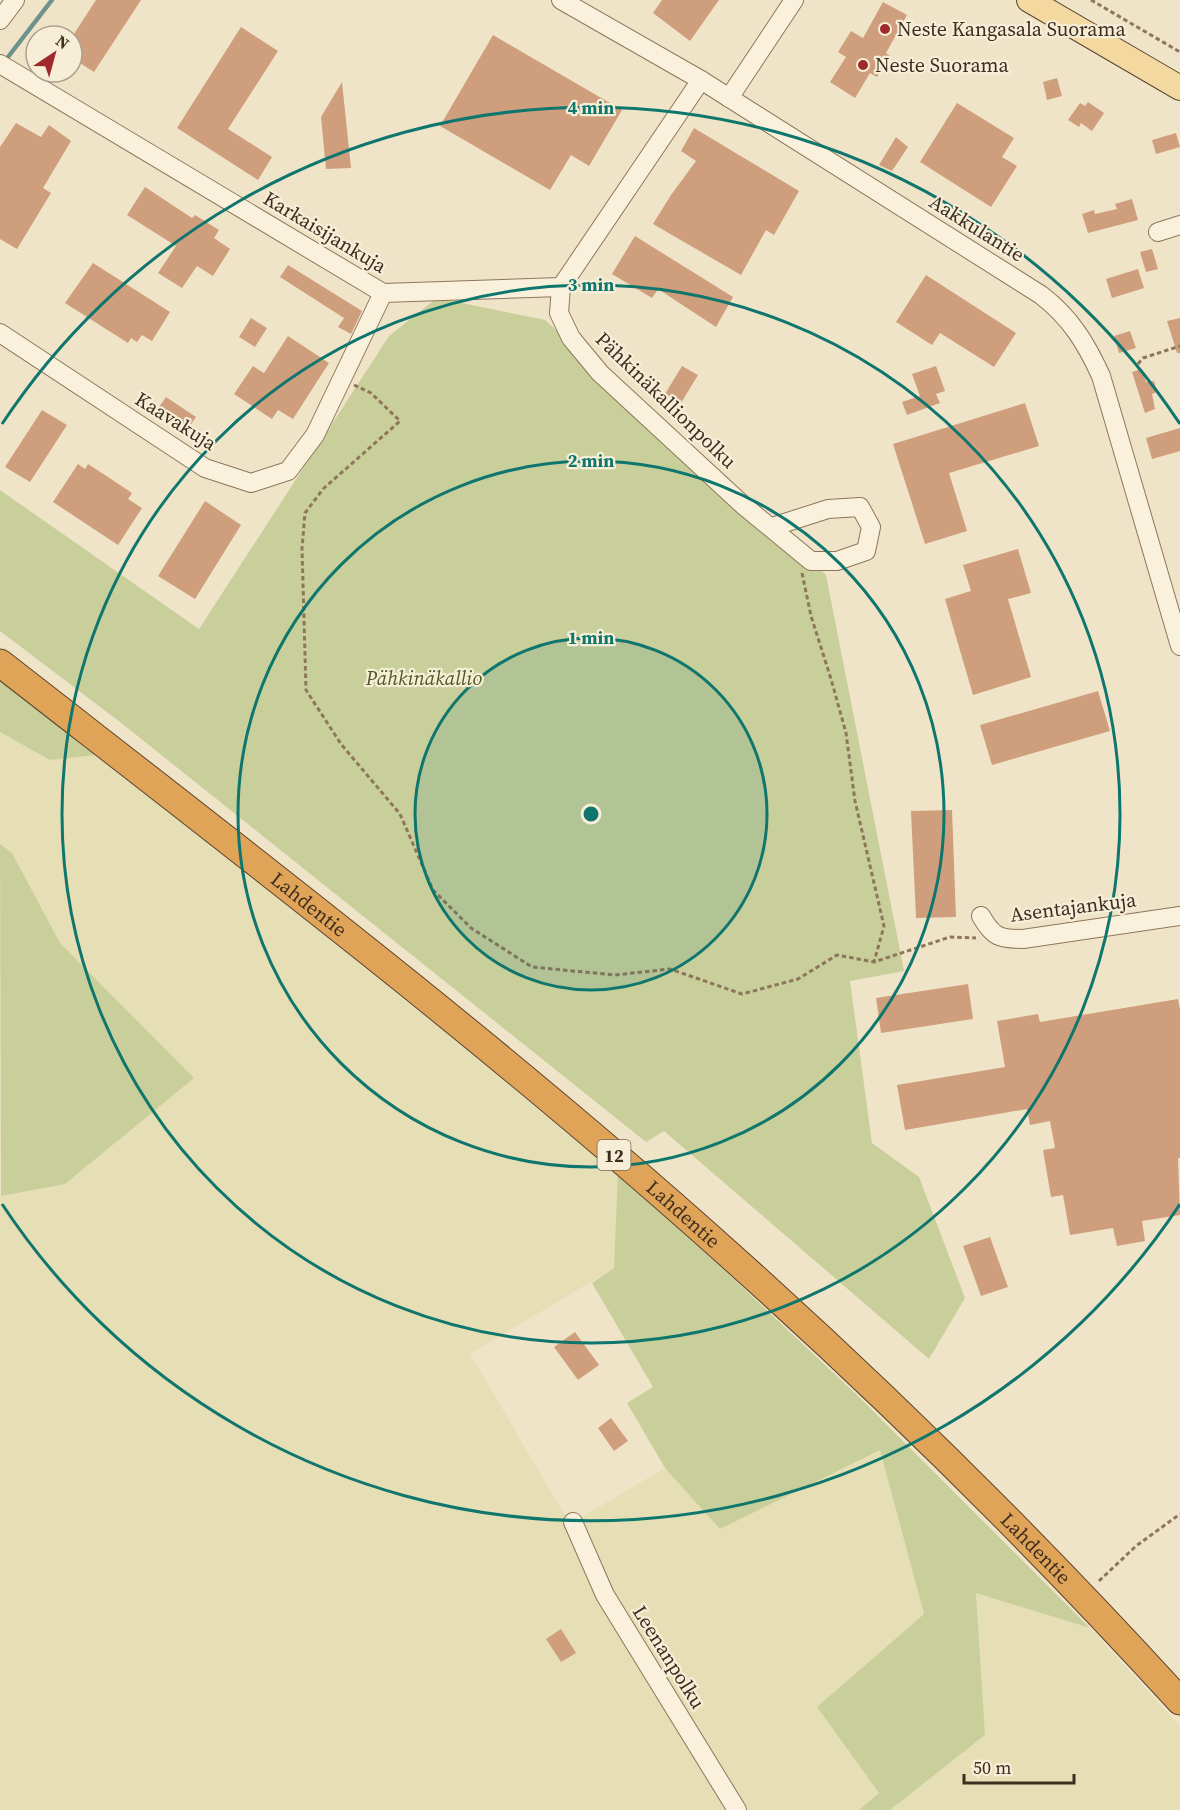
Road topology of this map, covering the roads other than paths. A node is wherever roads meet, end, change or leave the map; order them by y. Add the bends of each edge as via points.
1 (15, 0) edge
2 (561, 0) edge
3 (794, 0) edge
4 (1029, 0) edge
5 (0, 20) edge
6 (0, 64) edge
7 (701, 80) junction
8 (1180, 88) edge
9 (729, 98) junction
10 (1180, 225) edge
11 (1158, 232) dead end
12 (561, 287) junction
13 (383, 293) junction
14 (0, 333) edge
15 (772, 527) junction
16 (1180, 646) edge
17 (0, 663) edge
18 (981, 916) dead end
19 (1180, 916) edge
20 (573, 1522) dead end
21 (1180, 1701) edge
22 (737, 1810) edge

1 - 5 street
2 - 7 street, Aakkulantie
3 - 9 street
4 - 8 main road
6 - 13 street, Karkaisijankuja
7 - 9 street, Aakkulantie
7 - 12 street
9 - 16 street, Aakkulantie via 1041,295 1070,320 1101,376
10 - 11 street
12 - 13 street, Karkaisijankuja
12 - 15 street, Pähkinäkallionpolku via 559,313 572,338 600,373
13 - 14 street, Kaavakuja via 315,435 288,471 251,483 205,468
15 - 15 street, Pähkinäkallionpolku via 811,561 837,561 866,551 871,527 860,507 828,509
17 - 21 highway, Lahdentie / 12 via 315,908 722,1248 925,1437
18 - 19 street, Asentajankuja via 989,931 1003,939 1023,939
20 - 22 street, Leenanpolku via 604,1595

